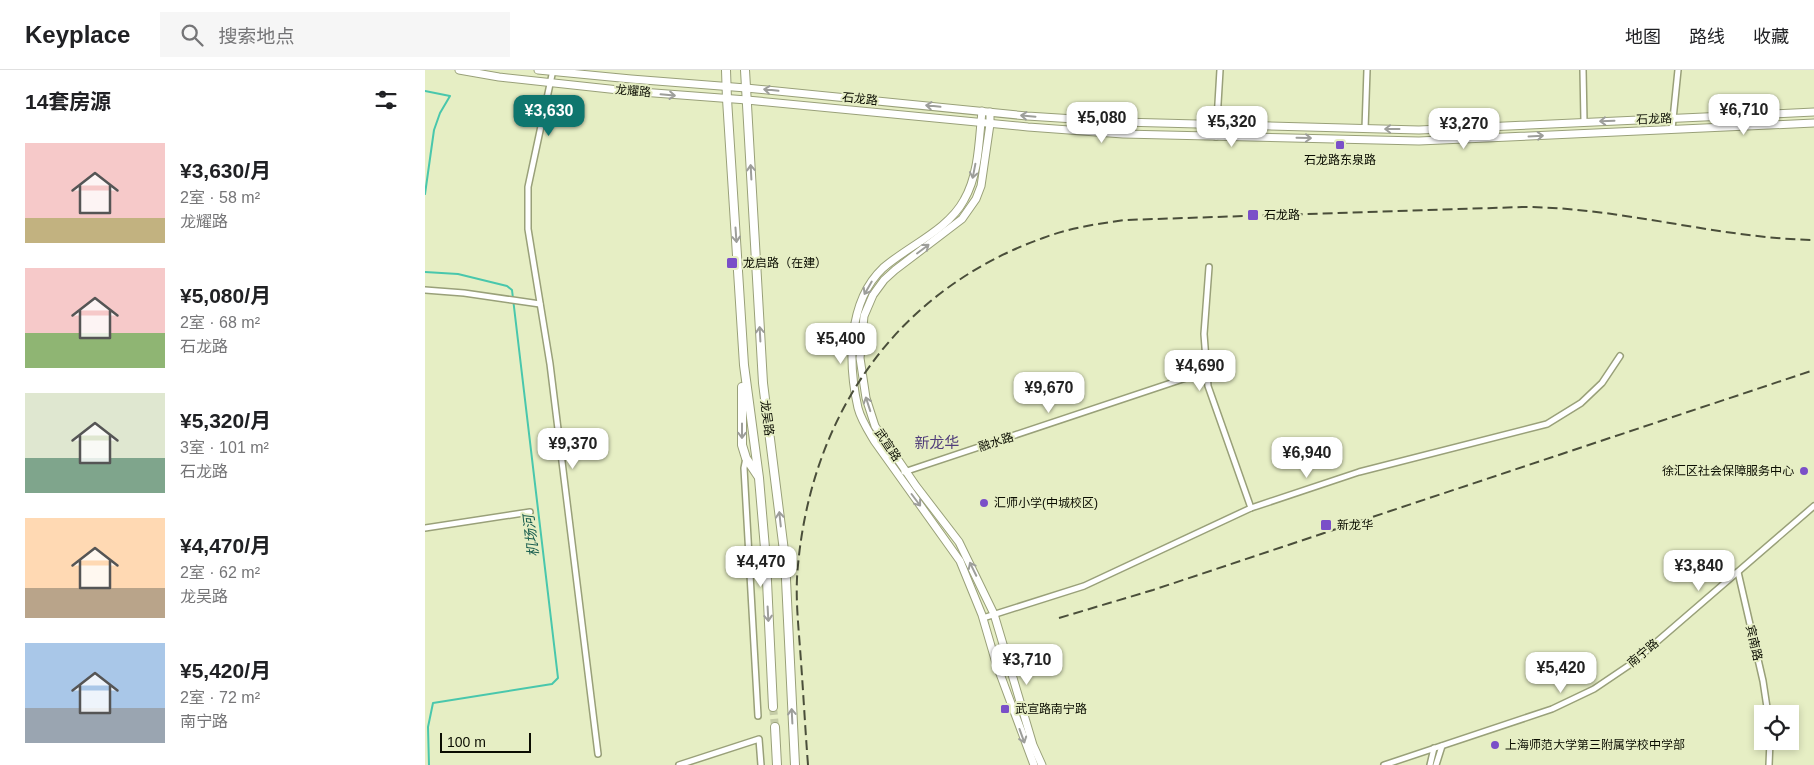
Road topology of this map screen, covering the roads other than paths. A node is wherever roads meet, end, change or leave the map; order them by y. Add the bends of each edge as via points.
1 (459, 70) edge
2 (538, 70) edge
3 (727, 70) edge
4 (745, 70) edge
5 (1220, 70) edge
6 (1367, 70) edge
7 (1583, 70) edge
8 (1678, 70) edge
9 (552, 71) edge
10 (550, 83) junction
11 (726, 86) junction
12 (745, 88) junction
13 (727, 99) junction
14 (747, 100) junction
15 (981, 111) junction
16 (990, 112) junction
17 (1814, 112) edge
18 (1673, 118) junction
19 (1584, 121) junction
20 (981, 123) junction
21 (1814, 123) edge
22 (990, 124) junction
23 (1217, 124) junction
24 (1365, 129) junction
25 (1672, 129) junction
26 (1216, 136) junction
27 (1209, 267) dead end
28 (425, 290) edge
29 (540, 304) junction
30 (1620, 356) dead end
31 (744, 365) junction
32 (1207, 371) junction
33 (747, 458) junction
34 (906, 472) junction
35 (898, 475) junction
36 (759, 478) junction
37 (1814, 506) edge
38 (1251, 508) junction
39 (530, 512) dead end
40 (425, 528) edge
41 (1738, 572) junction
42 (994, 614) junction
43 (983, 618) junction
44 (1767, 705) edge
45 (773, 707) tunnel mouth
46 (758, 716) dead end
47 (775, 727) tunnel mouth
48 (1442, 746) junction
49 (1434, 748) junction
50 (1770, 750) edge
51 (597, 754) dead end
52 (679, 765) edge
53 (761, 765) edge
54 (777, 765) edge
55 (795, 765) edge
56 (1034, 765) edge
57 (1042, 765) edge
58 (1384, 765) edge
59 (1430, 765) edge
60 (1436, 765) edge
61 (1769, 765) edge

1 - 10 main road, 龙耀路
2 - 9 main road, 龙耀路
3 - 11 main road, 龙吴路
4 - 12 main road, 龙吴路
5 - 23 street
6 - 24 street
7 - 19 street
8 - 18 street
9 - 10 street
9 - 11 main road, 龙耀路
10 -> 13 main road, 龙耀路
10 - 29 street via 528,186 528,230
11 - 12 main road, 龙耀路
11 - 13 main road, 龙吴路
12 - 14 main road, 龙吴路
15 -> 12 main road, 石龙路
13 - 14 main road, 龙耀路
13 -> 31 main road, 龙吴路
14 - 20 main road, 石龙路
55 -> 14 main road, 龙吴路 via 785,558 763,382
15 - 16 main road, 石龙路
15 - 20 main road
16 - 22 main road, 武宣路
23 -> 16 main road, 石龙路 via 1113,122
17 - 18 main road, 石龙路
18 -> 19 main road, 石龙路
18 - 25 street
19 -> 24 main road, 石龙路 via 1475,128
20 - 22 main road, 石龙路
20 -> 35 main road via 974,174 964,201 949,219 883,268 862,299 852,336 851,364 859,409 870,434
21 - 25 main road, 石龙路
22 - 26 main road, 石龙路
34 -> 22 main road, 武宣路 via 875,426 866,398 860,358 864,316 884,280 962,219 976,199 981,186
23 - 24 main road, 石龙路
23 - 26 street
26 -> 25 main road, 石龙路 via 1419,140
27 - 32 street via 1204,334
28 - 29 street
29 - 51 street
30 - 38 street via 1602,383 1581,403 1547,424 1359,472
31 -> 33 main road via 742,445
31 - 36 main road, 龙吴路
32 - 34 street, 融水路
32 - 38 street via 1209,386
33 - 36 main road
33 - 46 street via 744,468
34 - 35 street, 融水路
42 -> 34 main road, 武宣路 via 959,542
35 -> 43 main road via 960,561
36 -> 45 main road, 龙吴路
37 - 41 street, 南宁路
38 - 42 street via 1084,586
39 - 40 street
41 - 44 street, 宾南路
41 - 48 street, 南宁路 via 1631,664 1594,689 1552,709
42 - 43 street
42 - 57 main road, 武宣路 via 1033,745
43 -> 56 main road via 996,664
47 - 54 main road
48 - 49 street, 南宁路
48 - 60 street
49 - 58 street, 南宁路
49 - 59 street
50 - 61 street
52 - 53 street via 759,739

